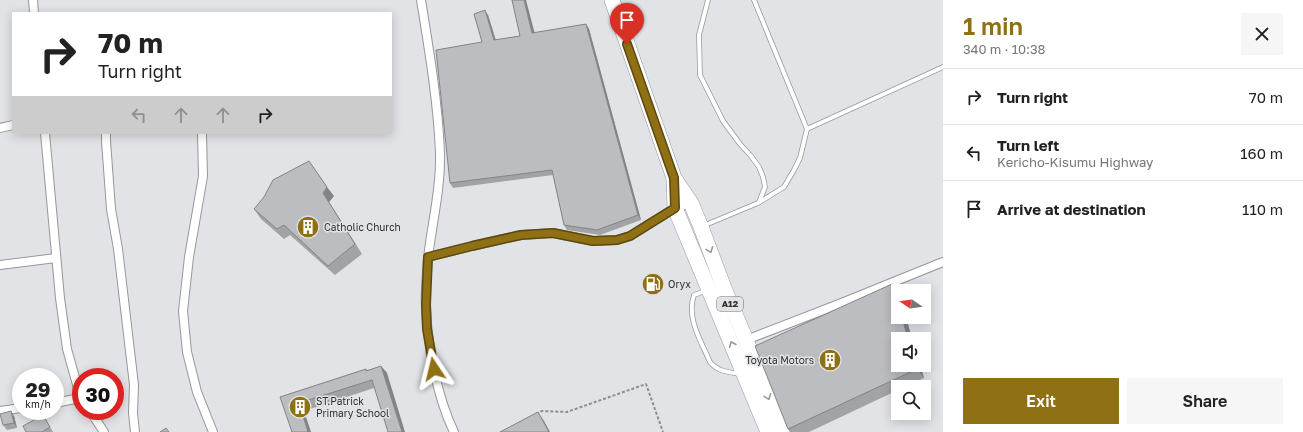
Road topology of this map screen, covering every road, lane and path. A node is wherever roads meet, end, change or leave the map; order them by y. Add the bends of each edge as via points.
1 (33, 0) edge
2 (421, 0) edge
3 (612, 0) edge
4 (708, 0) edge
5 (754, 0) edge
6 (34, 12) edge
7 (943, 67) edge
8 (12, 125) edge
9 (0, 128) edge
10 (807, 129) junction
11 (44, 134) edge
12 (106, 134) edge
13 (202, 134) edge
14 (674, 178) junction
15 (758, 202) junction
16 (690, 203) junction
17 (675, 208) junction
18 (701, 227) junction
19 (428, 257) junction
20 (56, 258) junction
21 (943, 262) edge
22 (0, 265) edge
23 (716, 288) junction
24 (746, 340) junction
25 (72, 368) edge
26 (751, 373) junction
27 (12, 409) edge
28 (0, 411) edge
29 (535, 414) edge
30 (96, 420) edge
31 (104, 432) edge
32 (135, 432) edge
33 (213, 432) edge
34 (454, 432) edge
35 (663, 432) edge
36 (768, 432) edge
37 (782, 432) edge

1 - 6 street
2 - 19 street via 440,154 437,205
3 - 14 highway, A12
4 - 15 lane via 698,35 700,75 723,120 759,167 765,187
5 - 10 lane
7 - 10 lane
8 - 9 street
10 - 15 lane via 800,158 784,187
11 - 20 street
12 - 32 street via 111,209 134,385
13 - 33 street via 203,176 183,311 187,352 197,392
14 - 16 highway, A12
14 - 17 highway, A12
15 - 18 lane
16 - 17 street
16 - 18 highway, A12
17 - 19 street via 630,236 617,240 593,241 553,233 521,235
17 - 23 highway, A12
18 -> 23 highway, A12
19 - 34 street via 427,329 437,382
20 - 22 street
20 - 25 street via 67,349
21 - 24 street
23 - 24 highway, A12
26 -> 23 highway, A12
23 - 26 lane via 694,295 691,312 710,362 723,371
24 - 26 highway, A12
26 - 36 highway, A12
26 -> 37 highway, A12
27 - 28 street
29 - 35 path via 542,411 567,412 646,384
30 - 31 street

